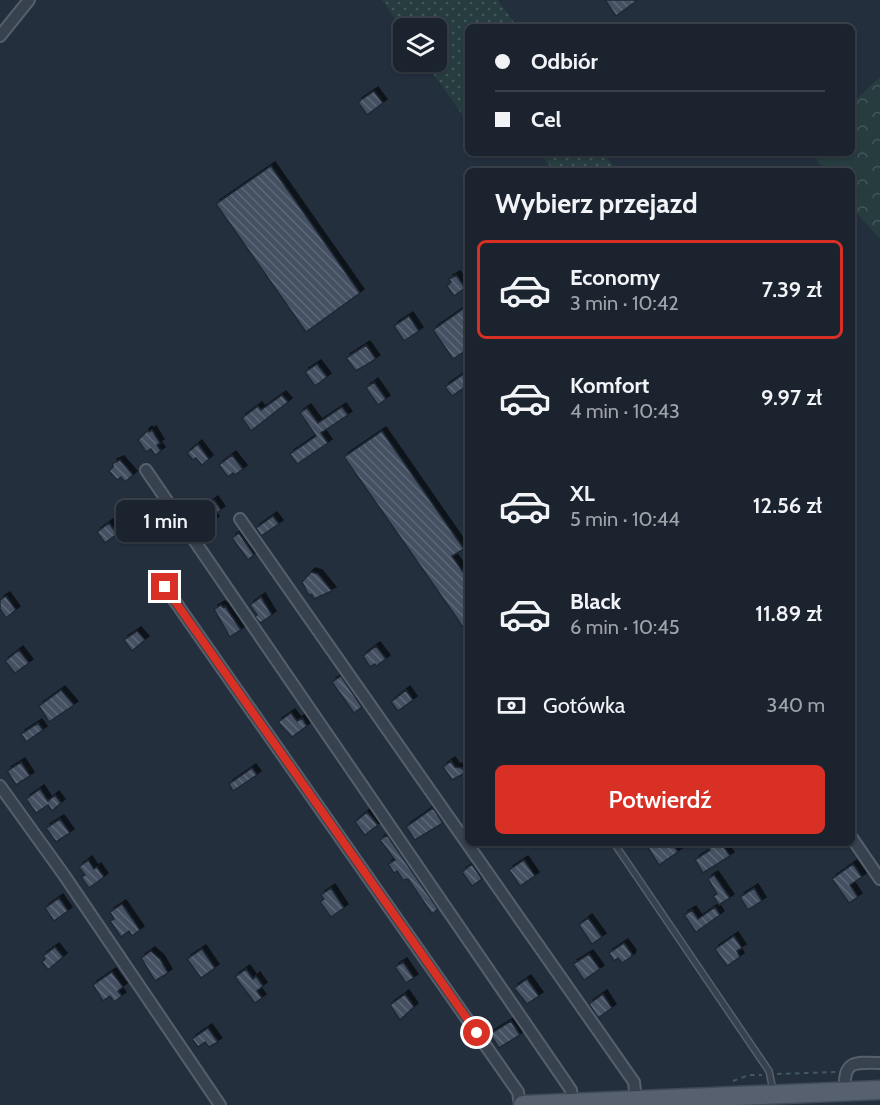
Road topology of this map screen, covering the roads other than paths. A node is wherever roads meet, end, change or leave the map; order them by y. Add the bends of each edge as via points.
1 (29, 0) edge
2 (0, 36) edge
3 (146, 470) dead end
4 (240, 519) dead end
5 (165, 587) dead end
6 (0, 786) edge
7 (465, 841) edge
8 (855, 842) edge
9 (469, 846) edge
10 (616, 846) edge
11 (880, 879) edge
12 (880, 1064) edge
13 (880, 1090) edge
14 (845, 1092) junction
15 (774, 1095) junction
16 (636, 1100) junction
17 (573, 1103) junction
18 (220, 1105) edge
19 (522, 1105) edge

1 - 2 street
3 - 17 street via 571,1090
4 - 7 street
5 - 19 street via 518,1092
6 - 18 street
8 - 11 street
9 - 16 street via 634,1082
10 - 15 lane via 769,1071
12 - 14 street via 850,1066 845,1071
13 - 14 main road
14 - 15 main road
15 - 16 main road
16 - 17 main road
17 - 19 main road

